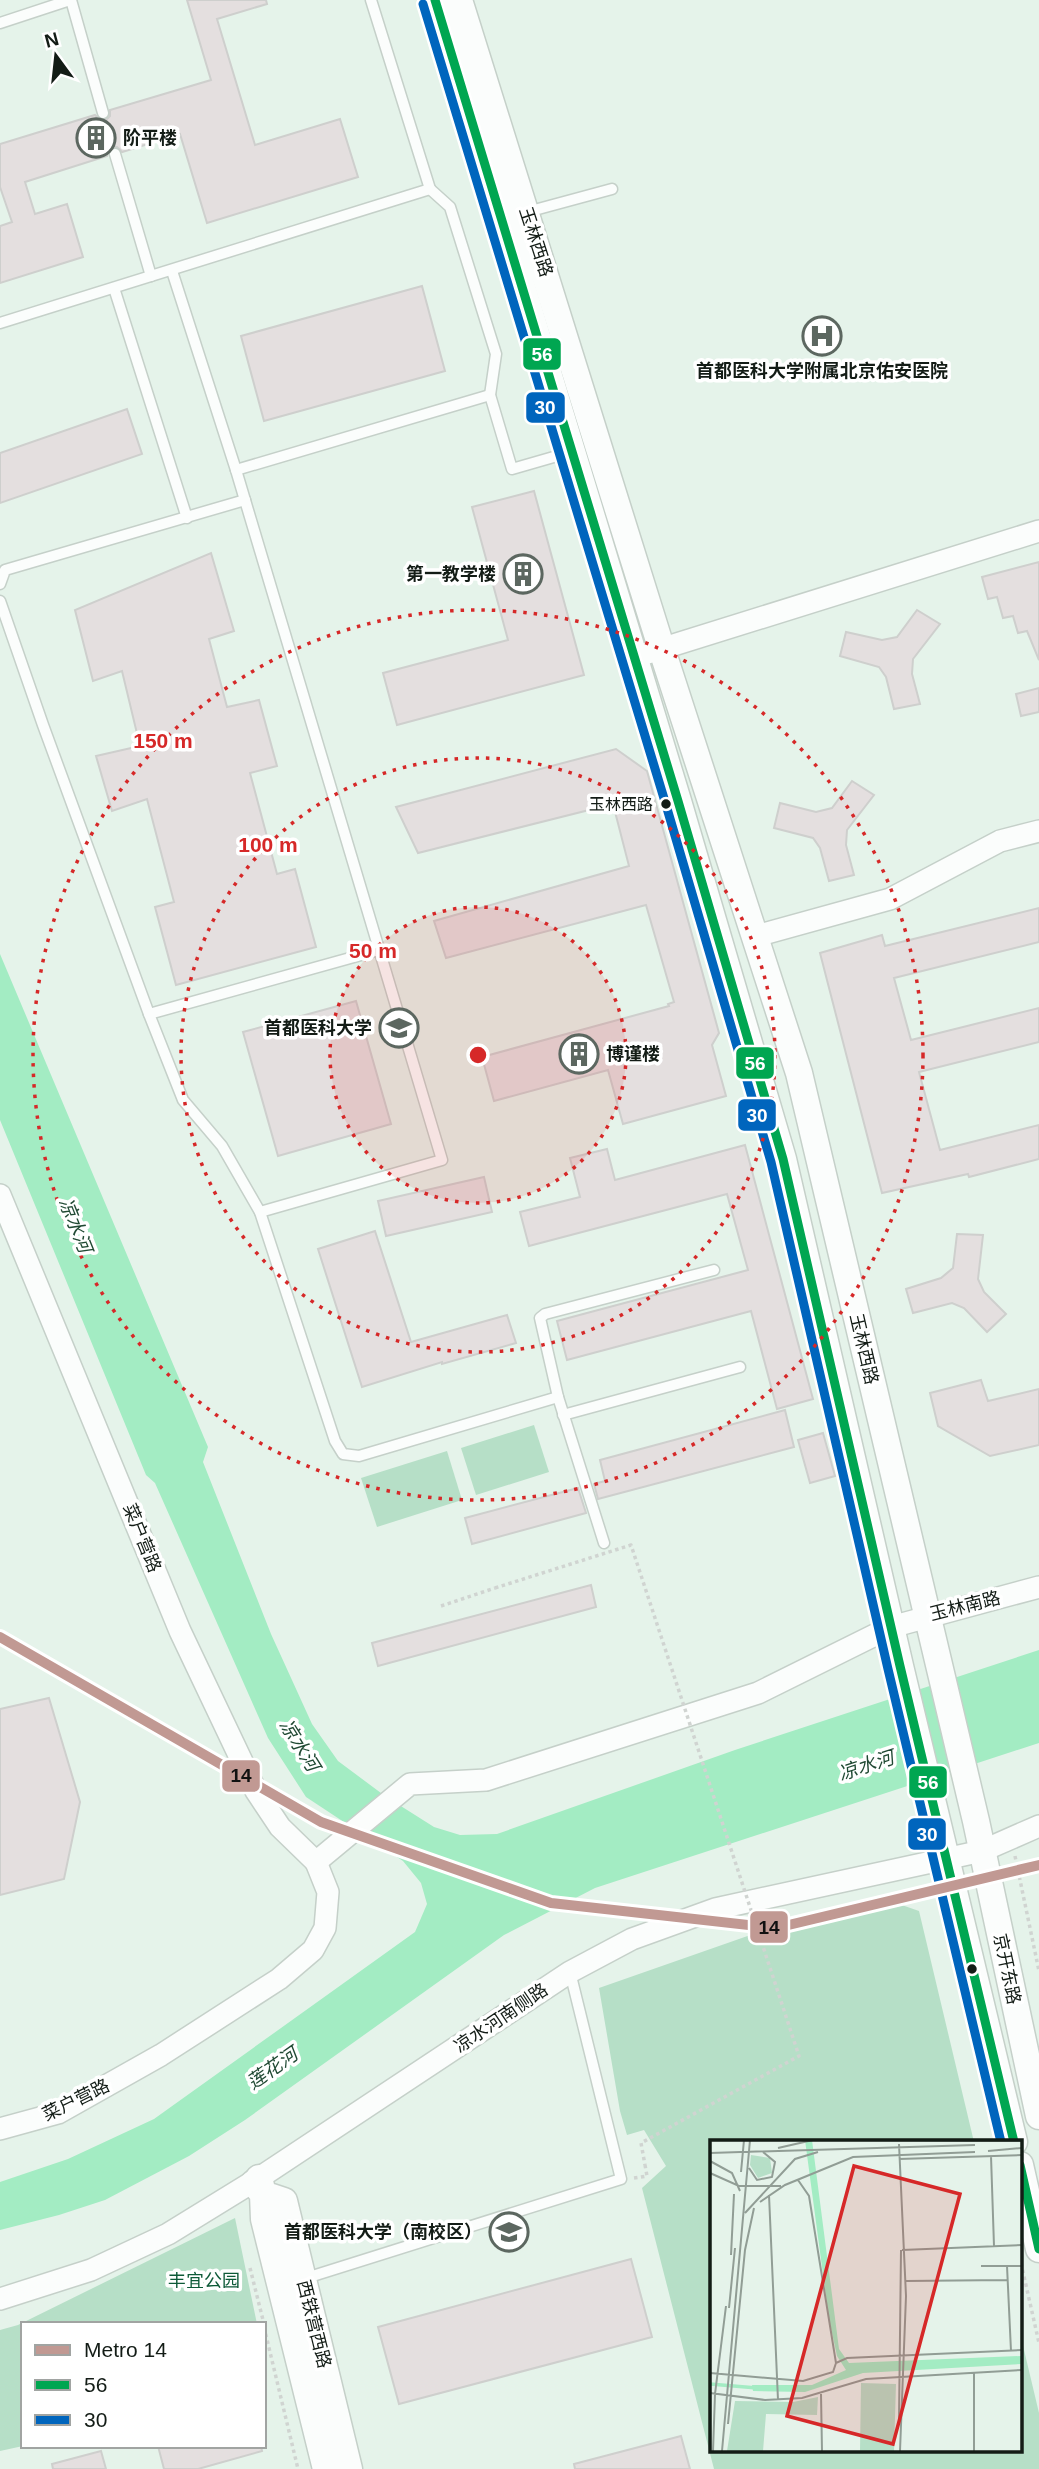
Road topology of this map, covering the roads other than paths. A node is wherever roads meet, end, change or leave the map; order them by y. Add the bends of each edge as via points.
1 (70, 0) edge
2 (371, 0) edge
3 (435, 0) edge
4 (459, 0) edge
5 (0, 23) edge
6 (103, 113) dead end
7 (115, 154) dead end
8 (430, 189) junction
9 (612, 190) dead end
10 (527, 212) junction
11 (172, 271) junction
12 (151, 276) junction
13 (114, 288) junction
14 (0, 323) edge
15 (490, 395) junction
16 (571, 452) junction
17 (236, 470) junction
18 (245, 500) junction
19 (187, 518) junction
20 (1039, 531) edge
21 (0, 584) edge
22 (0, 601) edge
23 (662, 650) junction
24 (635, 657) junction
25 (1039, 831) edge
26 (756, 936) junction
27 (379, 950) junction
28 (149, 1014) junction
29 (0, 1195) edge
30 (260, 1212) junction
31 (714, 1270) dead end
32 (740, 1367) dead end
33 (558, 1397) junction
34 (564, 1415) junction
35 (604, 1542) dead end
36 (1039, 1587) edge
37 (927, 1615) junction
38 (891, 1627) junction
39 (976, 1821) joint
40 (1039, 1826) edge
41 (943, 1846) junction
42 (982, 1851) junction
43 (321, 1857) junction
44 (570, 1972) junction
45 (1039, 2116) edge
46 (0, 2129) edge
47 (1014, 2140) edge
48 (1021, 2169) edge
49 (258, 2185) junction
50 (1039, 2249) edge
51 (303, 2279) junction
52 (0, 2299) edge
53 (326, 2469) edge
54 (349, 2469) edge

1 - 5 lane
1 - 6 lane
2 - 8 lane
3 - 16 street, 玉林西路
4 - 10 street, 玉林西路
7 - 12 lane
8 - 11 lane
8 - 15 lane via 450,207 496,354
9 - 10 lane
10 - 23 street, 玉林西路
11 - 12 lane
11 - 17 lane
12 - 13 lane
13 - 14 lane
13 - 19 lane
15 - 16 lane via 512,468
15 - 17 lane
16 - 24 street, 玉林西路
17 - 18 lane
18 - 19 lane
18 - 27 lane
19 - 21 lane via 5,570
20 - 23 street
22 - 28 lane
23 - 24 street
23 - 26 street, 玉林西路
24 - 38 street, 玉林西路 via 783,1159
25 - 26 street via 1000,841 890,899
26 - 37 street, 玉林西路 via 799,1073
27 - 28 lane
27 - 30 lane via 442,1160
28 - 30 lane via 183,1100 222,1146
29 - 43 street, 菜户营路 via 180,1631 250,1778 280,1827
30 - 33 lane via 343,1454 359,1456
31 - 33 lane via 540,1318
32 - 34 lane
33 - 34 lane
34 - 35 lane
36 - 37 street, 玉林南路
37 - 38 street, 玉林南路
37 - 39 street, 玉林西路
38 - 41 street, 玉林西路
38 - 43 street, 玉林南路 via 758,1693 486,1780 410,1784
39 - 42 street, 京开东路
40 - 42 street, 凉水河南侧路
41 - 42 street, 凉水河南侧路
41 - 44 street, 凉水河南侧路 via 715,1909 632,1940
41 - 47 street, 京开东路
42 - 45 street, 京开东路
43 - 46 street, 菜户营路 via 328,1892 325,1928 313,1950 288,1972 161,2054 58,2113
44 - 49 street, 凉水河南侧路
44 - 51 lane via 621,2179
48 - 50 street
49 - 51 street, 西铁营西路 via 284,2201
49 - 52 street, 凉水河南侧路 via 91,2270
49 - 53 street, 西铁营西路
51 - 54 street, 西铁营西路

